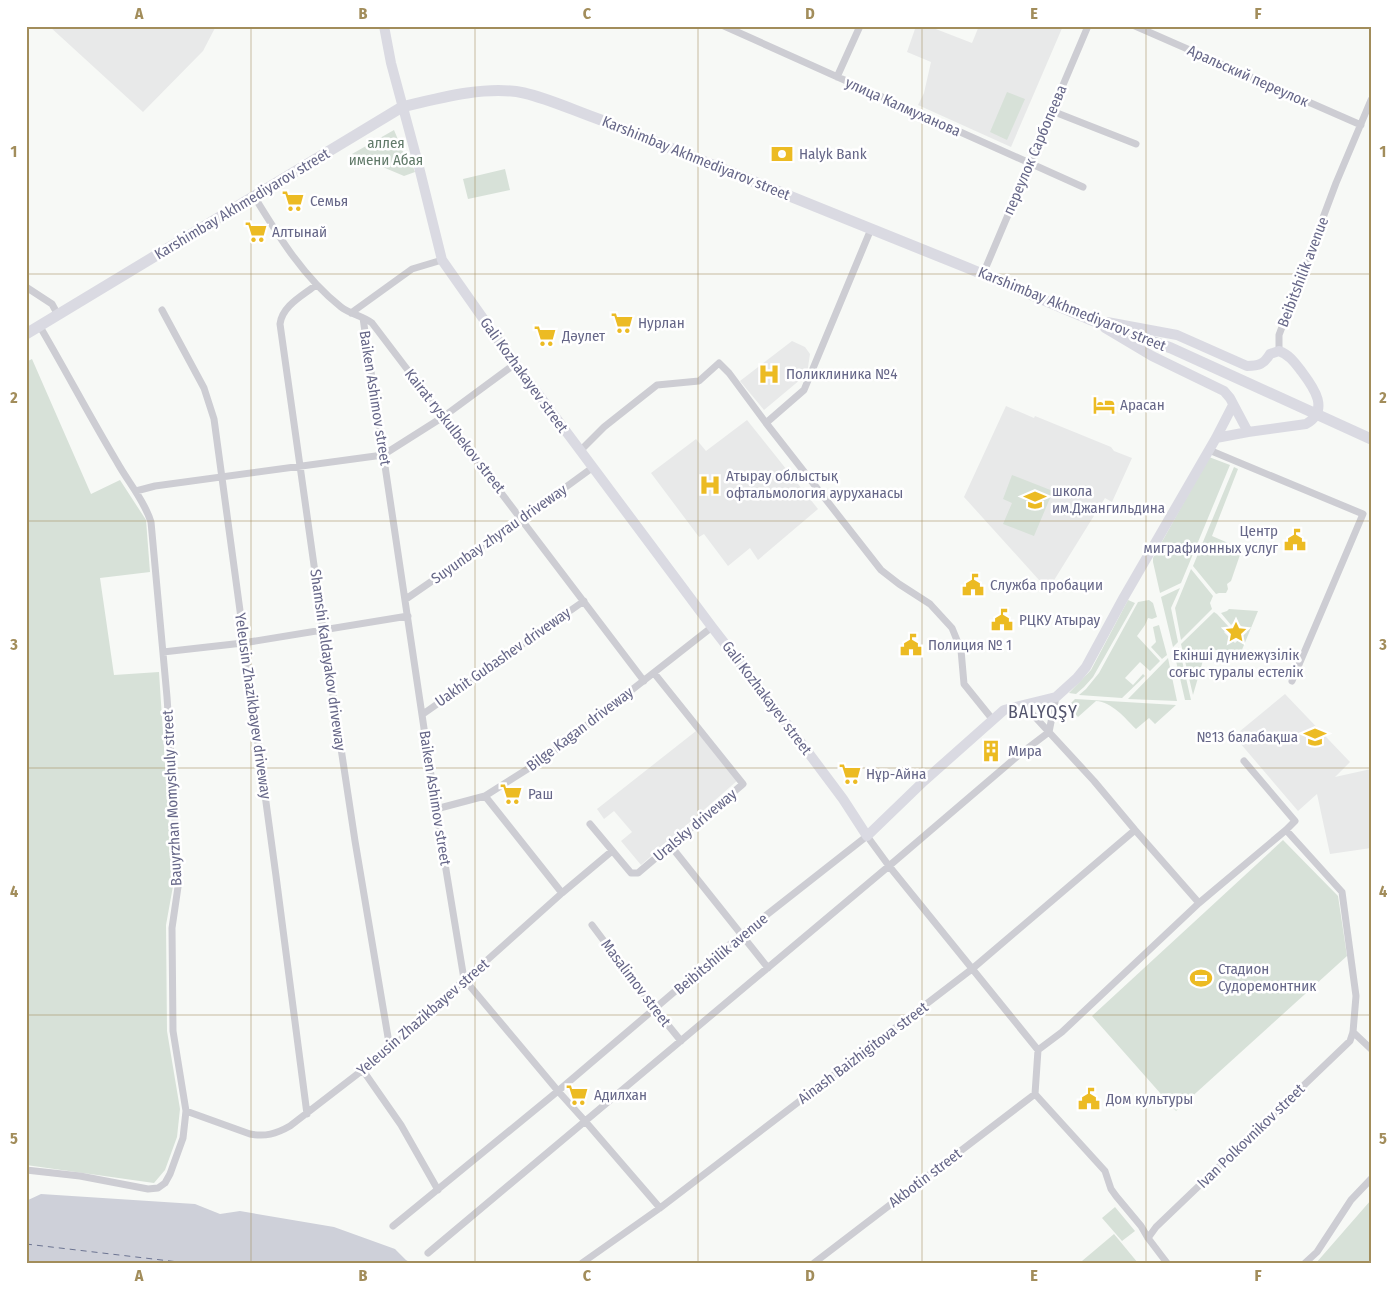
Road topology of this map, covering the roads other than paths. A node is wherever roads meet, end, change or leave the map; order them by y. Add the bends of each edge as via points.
1 (384, 26) edge
2 (724, 26) edge
3 (860, 26) edge
4 (1088, 26) edge
5 (1135, 26) edge
6 (837, 77) junction
7 (1371, 100) edge
8 (402, 106) junction
9 (1052, 111) junction
10 (1361, 125) junction
11 (1136, 144) dead end
12 (1029, 163) junction
13 (1083, 187) dead end
14 (254, 196) junction
15 (871, 229) junction
16 (442, 260) junction
17 (983, 274) junction
18 (316, 285) junction
19 (26, 287) edge
20 (162, 310) dead end
21 (352, 312) junction
22 (58, 314) junction
23 (363, 318) junction
24 (1089, 319) junction
25 (40, 326) junction
26 (26, 334) edge
27 (1280, 351) junction
28 (515, 364) junction
29 (1234, 405) junction
30 (443, 417) junction
31 (766, 422) junction
32 (1248, 432) junction
33 (1216, 438) junction
34 (1371, 439) edge
35 (1209, 450) junction
36 (580, 451) junction
37 (383, 455) junction
38 (300, 466) junction
39 (592, 468) junction
40 (222, 477) junction
41 (136, 491) junction
42 (522, 519) junction
43 (406, 599) junction
44 (584, 601) junction
45 (408, 616) junction
46 (712, 627) junction
47 (323, 629) junction
48 (244, 642) junction
49 (163, 652) junction
50 (654, 673) junction
51 (644, 681) junction
52 (1292, 681) dead end
53 (1056, 698) junction
54 (1024, 705) junction
55 (423, 714) junction
56 (993, 720) junction
57 (1049, 732) junction
58 (1244, 761) dead end
59 (485, 796) junction
60 (436, 809) junction
61 (590, 824) dead end
62 (1134, 830) junction
63 (1286, 830) junction
64 (867, 836) junction
65 (670, 845) junction
66 (612, 851) junction
67 (889, 866) junction
68 (562, 893) junction
69 (1199, 903) junction
70 (592, 925) dead end
71 (741, 935) junction
72 (768, 968) junction
73 (972, 969) junction
74 (464, 979) junction
75 (654, 1009) junction
76 (1353, 1032) junction
77 (681, 1041) junction
78 (390, 1049) junction
79 (1371, 1049) edge
80 (1038, 1050) junction
81 (362, 1069) junction
82 (558, 1091) junction
83 (1035, 1094) junction
84 (186, 1111) junction
85 (307, 1114) junction
86 (585, 1120) junction
87 (26, 1170) edge
88 (1371, 1179) edge
89 (438, 1190) junction
90 (660, 1208) junction
91 (393, 1226) dead end
92 (1148, 1238) junction
93 (428, 1253) dead end
94 (582, 1263) edge
95 (814, 1263) edge
96 (1167, 1263) edge
97 (1305, 1263) edge

1 - 8 street, Gali Kozhakayev street
2 - 6 street, улица Калмуханова
3 - 6 street
4 - 9 street, переулок Сарбопеева
5 - 10 street, Аральский переулок
6 - 12 street, улица Калмуханова
7 - 10 street, Beibitshilik avenue
8 - 14 main road, Karshimbay Akhmediyarov street
8 - 15 main road, Karshimbay Akhmediyarov street via 493,90 522,93 600,120
8 - 16 street, Gali Kozhakayev street
9 - 11 street
9 - 12 street, переулок Сарбопеева
10 - 27 street, Beibitshilik avenue via 1279,335
12 - 13 street, улица Калмуханова
12 - 17 street, переулок Сарбопеева
14 - 18 street, Kairat ryskulbekov street via 280,239
14 - 22 main road, Karshimbay Akhmediyarov street
15 - 17 main road, Karshimbay Akhmediyarov street
15 - 31 street via 804,390
16 - 21 street via 412,269
16 - 28 street, Gali Kozhakayev street
17 - 24 main road, Karshimbay Akhmediyarov street
18 - 21 street, Kairat ryskulbekov street via 341,308
18 - 38 street, Shamshi Kaldayakov driveway via 284,310 280,324
19 - 22 street via 52,304
20 - 40 street, Yeleusin Zhazikbayev driveway via 204,388 214,419
21 - 23 street, Kairat ryskulbekov street
22 - 25 main road, Karshimbay Akhmediyarov street
23 - 30 street, Kairat ryskulbekov street via 372,323
23 - 37 street, Baiken Ashimov street
24 - 27 street via 1177,334 1247,366 1258,366 1270,354
24 - 29 street via 1152,356 1224,391
24 - 34 main road, Karshimbay Akhmediyarov street via 1171,348
25 - 26 main road, Karshimbay Akhmediyarov street
25 - 41 street, Bauyrzhan Momyshuly street via 116,462
27 - 32 street via 1288,354 1318,396 1314,419 1306,424
28 - 30 street
28 - 36 street, Gali Kozhakayev street
29 - 32 street
29 - 33 street
30 - 37 street
30 - 42 street, Kairat ryskulbekov street
31 - 36 street via 719,363 699,381 657,385 604,427
31 - 56 street via 881,570 930,604 952,628 961,650 964,684
32 - 33 street
33 - 35 street
35 - 52 street via 1362,514
35 - 53 street via 1086,667
36 - 39 street, Gali Kozhakayev street
37 - 38 street
37 - 43 street, Baiken Ashimov street
38 - 40 street
38 - 47 street, Shamshi Kaldayakov driveway
39 - 42 street, Suyunbay zhyrau driveway
39 - 46 street, Gali Kozhakayev street
40 - 41 street
40 - 48 street, Yeleusin Zhazikbayev driveway
41 - 49 street, Bauyrzhan Momyshuly street via 151,522
42 - 43 street, Suyunbay zhyrau driveway
42 - 44 street, Kairat ryskulbekov street
43 - 45 street, Baiken Ashimov street
44 - 51 street, Kairat ryskulbekov street
44 - 55 street, Uakhit Gubashev driveway
45 - 47 street
45 - 55 street, Baiken Ashimov street
46 - 50 street, Bilge Kagan driveway
46 - 64 street, Gali Kozhakayev street via 843,799
47 - 48 street
47 - 78 street, Shamshi Kaldayakov driveway
48 - 49 street
48 - 85 street, Yeleusin Zhazikbayev driveway
49 - 84 street, Bauyrzhan Momyshuly street via 179,880 172,928 173,1030
50 - 51 street, Bilge Kagan driveway
50 - 65 street, Uralsky driveway via 743,784
51 - 59 street, Bilge Kagan driveway via 545,758
53 - 54 street, Beibitshilik avenue
53 - 57 street
54 - 56 street, Beibitshilik avenue via 1004,710
54 - 57 street
55 - 60 street, Baiken Ashimov street
56 - 64 street, Beibitshilik avenue
57 - 62 street
57 - 67 street
58 - 63 street via 1295,821
59 - 60 street, Bilge Kagan driveway
59 - 68 street
60 - 74 street, Baiken Ashimov street
61 - 66 street, Uralsky driveway
62 - 69 street
62 - 73 street, Ainash Baizhigitova street
63 - 69 street
63 - 76 street via 1342,892 1356,996
64 - 67 street, Gali Kozhakayev street
64 - 71 street, Beibitshilik avenue
65 - 66 street, Uralsky driveway via 634,874
65 - 71 street
66 - 68 street, Yeleusin Zhazikbayev street
67 - 72 street
67 - 73 street, Gali Kozhakayev street
68 - 74 street, Yeleusin Zhazikbayev street
69 - 80 street via 1062,1032
70 - 75 street, Masalimov street
71 - 72 street
71 - 75 street, Beibitshilik avenue
72 - 77 street
73 - 80 street, Gali Kozhakayev street
73 - 90 street, Ainash Baizhigitova street
74 - 78 street, Yeleusin Zhazikbayev street
74 - 82 street
75 - 77 street, Masalimov street
75 - 82 street, Beibitshilik avenue
76 - 79 street
76 - 92 street, Ivan Polkovnikov street via 1350,1041
77 - 86 street
78 - 81 street, Yeleusin Zhazikbayev street
80 - 83 street
81 - 85 street, Yeleusin Zhazikbayev street
81 - 89 street via 401,1125
82 - 86 street
82 - 89 street, Beibitshilik avenue
83 - 92 street via 1105,1171 1116,1196
83 - 95 street, Akbotin street
84 - 85 street, Yeleusin Zhazikbayev street via 260,1136 280,1131
84 - 87 street, Bauyrzhan Momyshuly street via 183,1138 170,1174 158,1188
86 - 90 street
86 - 93 street
88 - 97 street via 1351,1200 1317,1252
89 - 91 street, Beibitshilik avenue
90 - 94 street, Ainash Baizhigitova street
92 - 96 street

